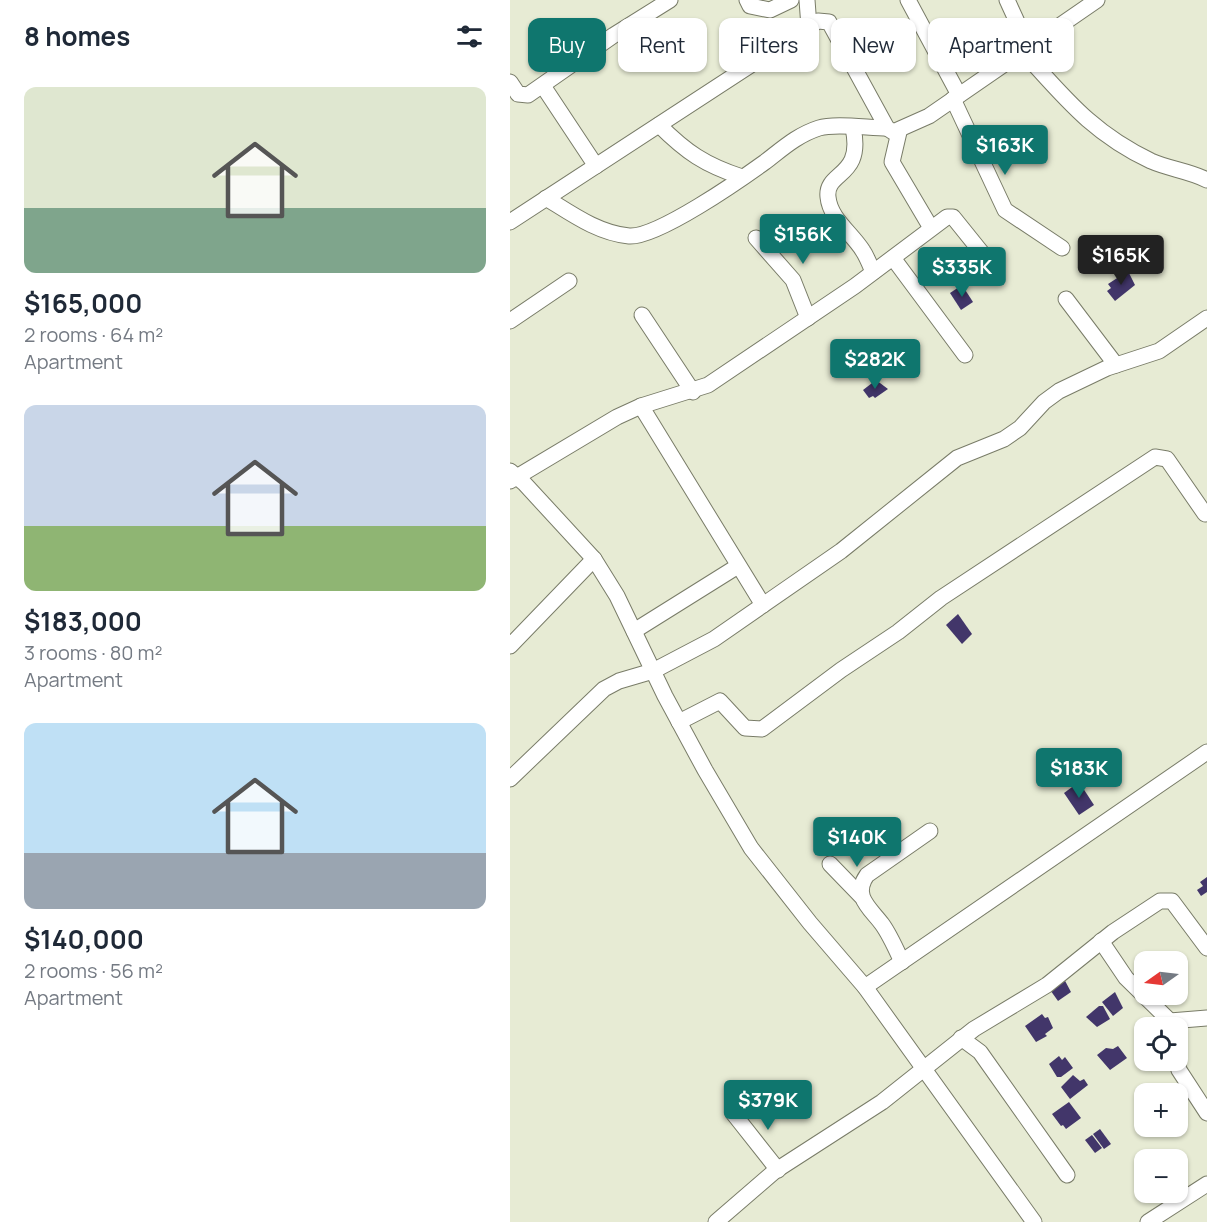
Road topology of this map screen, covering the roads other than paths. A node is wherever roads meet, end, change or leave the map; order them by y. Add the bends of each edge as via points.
1 (670, 0) edge
2 (747, 0) edge
3 (791, 0) edge
4 (807, 0) edge
5 (908, 0) edge
6 (1007, 0) edge
7 (1097, 0) edge
8 (808, 18) edge
9 (1014, 18) edge
10 (1071, 18) edge
11 (819, 21) edge
12 (740, 72) edge
13 (993, 72) edge
14 (1045, 72) edge
15 (510, 82) edge
16 (543, 86) junction
17 (956, 97) junction
18 (516, 99) edge
19 (659, 125) junction
20 (853, 128) junction
21 (893, 130) junction
22 (596, 166) junction
23 (742, 177) junction
24 (1207, 180) edge
25 (546, 198) junction
26 (510, 222) edge
27 (931, 228) junction
28 (756, 238) dead end
29 (1062, 248) dead end
30 (982, 254) dead end
31 (893, 258) junction
32 (873, 272) junction
33 (569, 281) dead end
34 (1066, 299) dead end
35 (642, 315) dead end
36 (808, 318) junction
37 (1207, 318) edge
38 (510, 321) edge
39 (964, 355) dead end
40 (1116, 365) junction
41 (693, 392) junction
42 (641, 406) junction
43 (512, 476) edge
44 (1205, 514) dead end
45 (594, 559) junction
46 (738, 566) junction
47 (763, 605) junction
48 (634, 631) junction
49 (510, 646) edge
50 (653, 671) junction
51 (679, 722) junction
52 (1207, 752) edge
53 (510, 779) edge
54 (930, 831) dead end
55 (830, 864) dead end
56 (861, 896) junction
57 (1101, 941) junction
58 (1207, 948) edge
59 (902, 962) junction
60 (865, 987) junction
61 (1164, 1017) edge
62 (1207, 1018) edge
63 (1188, 1021) edge
64 (961, 1038) junction
65 (924, 1068) junction
66 (1182, 1071) edge
67 (733, 1113) dead end
68 (1207, 1113) edge
69 (778, 1170) junction
70 (1067, 1175) dead end
71 (1207, 1184) edge
72 (716, 1222) edge
73 (1034, 1222) edge
74 (1148, 1222) edge

1 - 16 street
2 - 3 street via 759,10 770,10
4 - 8 street
5 - 17 street
6 - 9 street
7 - 10 street
11 - 21 street via 829,22
12 - 19 street
13 - 17 street
14 - 24 street via 1087,122 1108,138 1152,161
15 - 18 street
16 - 18 street
16 - 22 street
17 - 21 street
17 - 29 street via 1005,210
19 - 22 street
19 - 23 street via 690,154 711,167
20 - 21 street
20 - 23 street via 817,128 780,148
20 - 32 street via 857,143 854,160 828,188 827,195 834,214 862,250
21 - 27 street via 892,162
22 - 25 street
23 - 25 street via 657,230 640,236 612,233 591,225
25 - 26 street
27 - 30 street via 953,217
27 - 31 street
28 - 36 street via 794,280
31 - 32 street
31 - 39 street
32 - 36 street
33 - 38 street
34 - 40 street
35 - 41 street
36 - 41 street
37 - 40 street via 1159,351
40 - 47 street via 1059,391 1004,439 957,458 841,551
41 - 42 street
42 - 43 street
42 - 46 street
43 - 45 street
44 - 51 street via 1167,459 1155,457 941,598 762,729 745,728 720,701
45 - 48 street
45 - 49 street
46 - 47 street
46 - 48 street
47 - 50 street via 714,639
48 - 50 street
50 - 51 street
50 - 53 street via 604,689
51 - 60 street via 751,848
52 - 59 street
54 - 56 street via 867,875 862,881
55 - 56 street
56 - 59 street
57 - 58 street via 1166,900 1182,912
57 - 61 street via 1126,978
57 - 64 street via 1047,985
59 - 60 street
60 - 65 street
62 - 63 street
64 - 65 street
64 - 70 street via 980,1052
65 - 69 street via 882,1102
65 - 73 street
66 - 68 street
67 - 69 street
69 - 72 street
71 - 74 street

